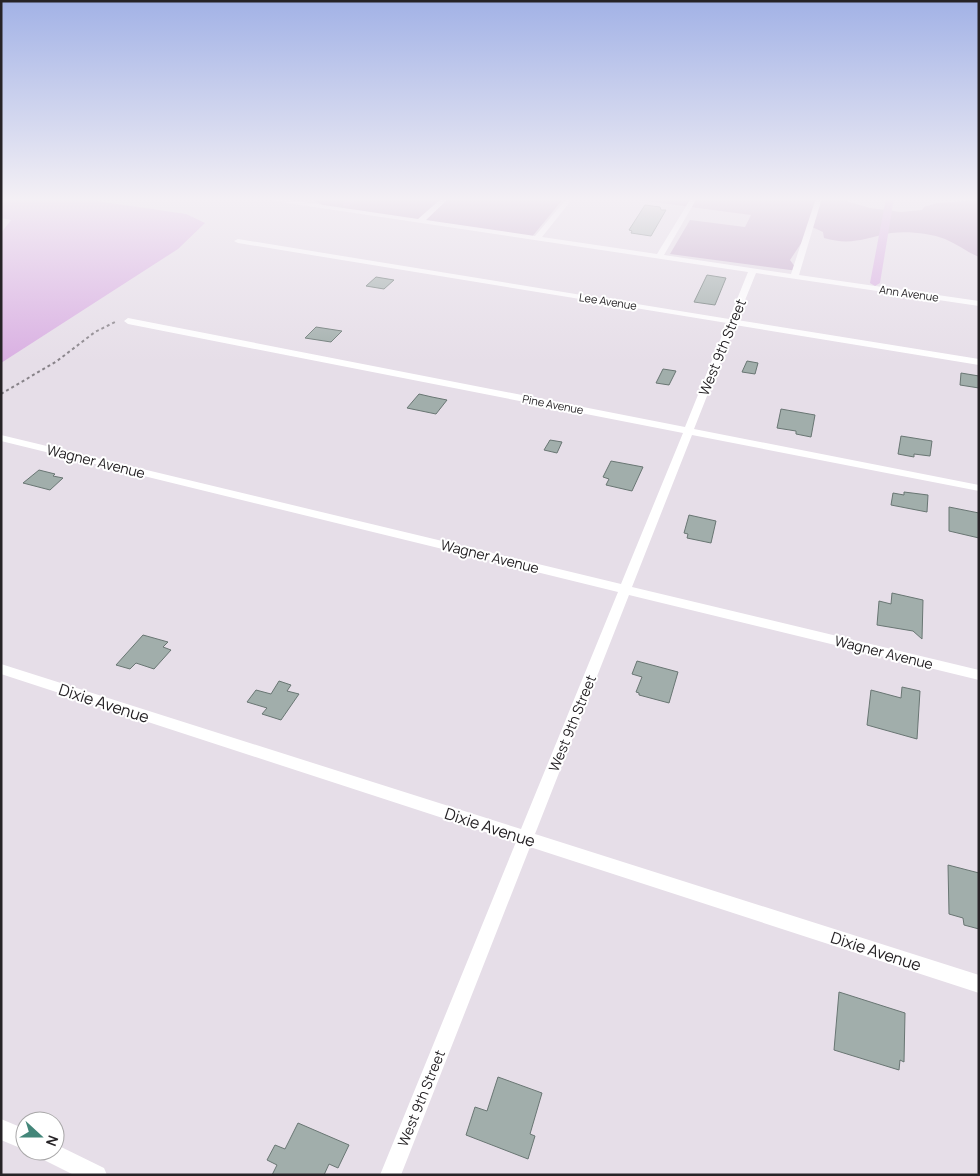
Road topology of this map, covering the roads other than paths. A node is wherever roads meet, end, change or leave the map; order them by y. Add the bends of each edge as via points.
1 (310, 253) edge
2 (631, 253) edge
3 (661, 253) edge
4 (802, 253) edge
5 (659, 257) junction
6 (753, 270) junction
7 (794, 277) junction
8 (979, 304) edge
9 (128, 321) road end
10 (732, 322) junction
11 (979, 362) edge
12 (688, 430) junction
13 (1, 438) edge
14 (979, 488) edge
15 (625, 589) junction
16 (1, 670) edge
17 (979, 675) edge
18 (526, 838) junction
19 (979, 984) edge
20 (1, 1129) edge
21 (15, 1135) edge
22 (65, 1160) edge
23 (97, 1175) edge
24 (390, 1175) edge

1 - 10 street, Lee Avenue
2 - 5 street, Ann Avenue
3 - 5 street
4 - 7 street
5 - 6 street, Ann Avenue
6 - 7 street, Ann Avenue
6 - 10 street, West 9th Street
7 - 8 street, Ann Avenue
9 - 12 street, Pine Avenue
10 - 11 street, Lee Avenue
10 - 12 street, West 9th Street
12 - 14 street, Pine Avenue
12 - 15 street, West 9th Street
13 - 15 street, Wagner Avenue
15 - 17 street, Wagner Avenue
15 - 18 street, West 9th Street
16 - 18 street, Dixie Avenue
18 - 19 street, Dixie Avenue
18 - 24 street, West 9th Street
20 - 21 street
22 - 23 street

